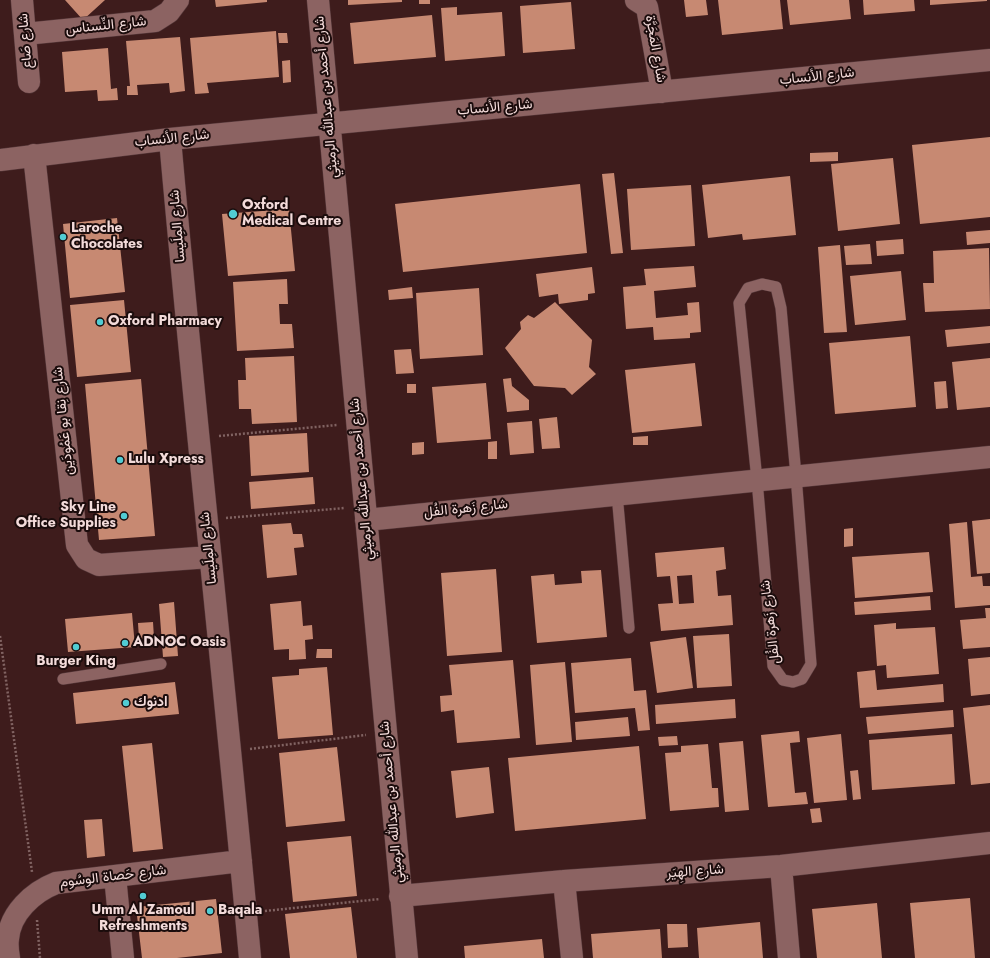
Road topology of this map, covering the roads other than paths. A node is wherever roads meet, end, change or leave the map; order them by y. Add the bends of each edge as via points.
1 (22, 0) edge
2 (178, 0) edge
3 (318, 0) edge
4 (646, 2) edge
5 (25, 34) junction
6 (990, 60) edge
7 (29, 82) dead end
8 (662, 92) junction
9 (329, 124) junction
10 (170, 139) junction
11 (34, 155) junction
12 (0, 160) edge
13 (990, 457) edge
14 (796, 476) junction
15 (757, 480) junction
16 (617, 494) junction
17 (366, 513) junction
18 (210, 557) junction
19 (629, 628) dead end
20 (161, 664) dead end
21 (63, 679) dead end
22 (990, 843) edge
23 (241, 861) junction
24 (781, 866) junction
25 (115, 876) junction
26 (564, 881) junction
27 (400, 896) junction
28 (9, 958) edge
29 (123, 958) edge
30 (250, 958) edge
31 (407, 958) edge
32 (572, 958) edge
33 (788, 958) edge

1 - 5 street, شارع صَاع
2 - 5 street, شارع النِّسناس via 169,12 155,21
3 - 9 street, شارع أحمد بن عبدالله الرميثي
4 - 8 street, شارع المَجَرَّة
5 - 7 street, شارع صَاع
6 - 8 street, شارع الأنساب
8 - 9 street, شارع الأنساب
9 - 10 street, شارع الأنساب
9 - 17 street, شارع أحمد بن عبدالله الرميثي
10 - 11 street, شارع الأنساب
10 - 18 street, شارع المِلَيسا
11 - 12 street, شارع الأنساب
11 - 18 street, شارع نِقا بو عَمُودَين via 77,545 86,558 99,565
13 - 14 street, شارع زَهرة الفُل
14 - 15 street, شارع زَهرة الفُل
14 - 15 lane, شارع زَهرة الفُل via 781,308 776,287 762,284 748,288 740,303
14 - 15 lane, شارع زَهرة الفُل via 811,664 802,679 793,682 783,680 773,666
15 - 16 street, شارع زَهرة الفُل
16 - 17 street, شارع زَهرة الفُل
16 - 19 lane
17 - 27 street, شارع أحمد بن عبدالله الرميثي
18 - 23 street, شارع المِلَيسا
20 - 21 lane
22 - 24 street, شارع الهِيَر
23 - 25 street, شارع حَصاة الوسُوم
23 - 30 street, شارع المِلَيسا
24 - 26 street, شارع الهِيَر
24 - 33 street
25 - 28 street, شارع حَصاة الوسُوم via 56,883 35,894 12,920 8,939
25 - 29 street
26 - 27 street, شارع الهِيَر
26 - 32 street
27 - 31 street, شارع أحمد بن عبدالله الرميثي

